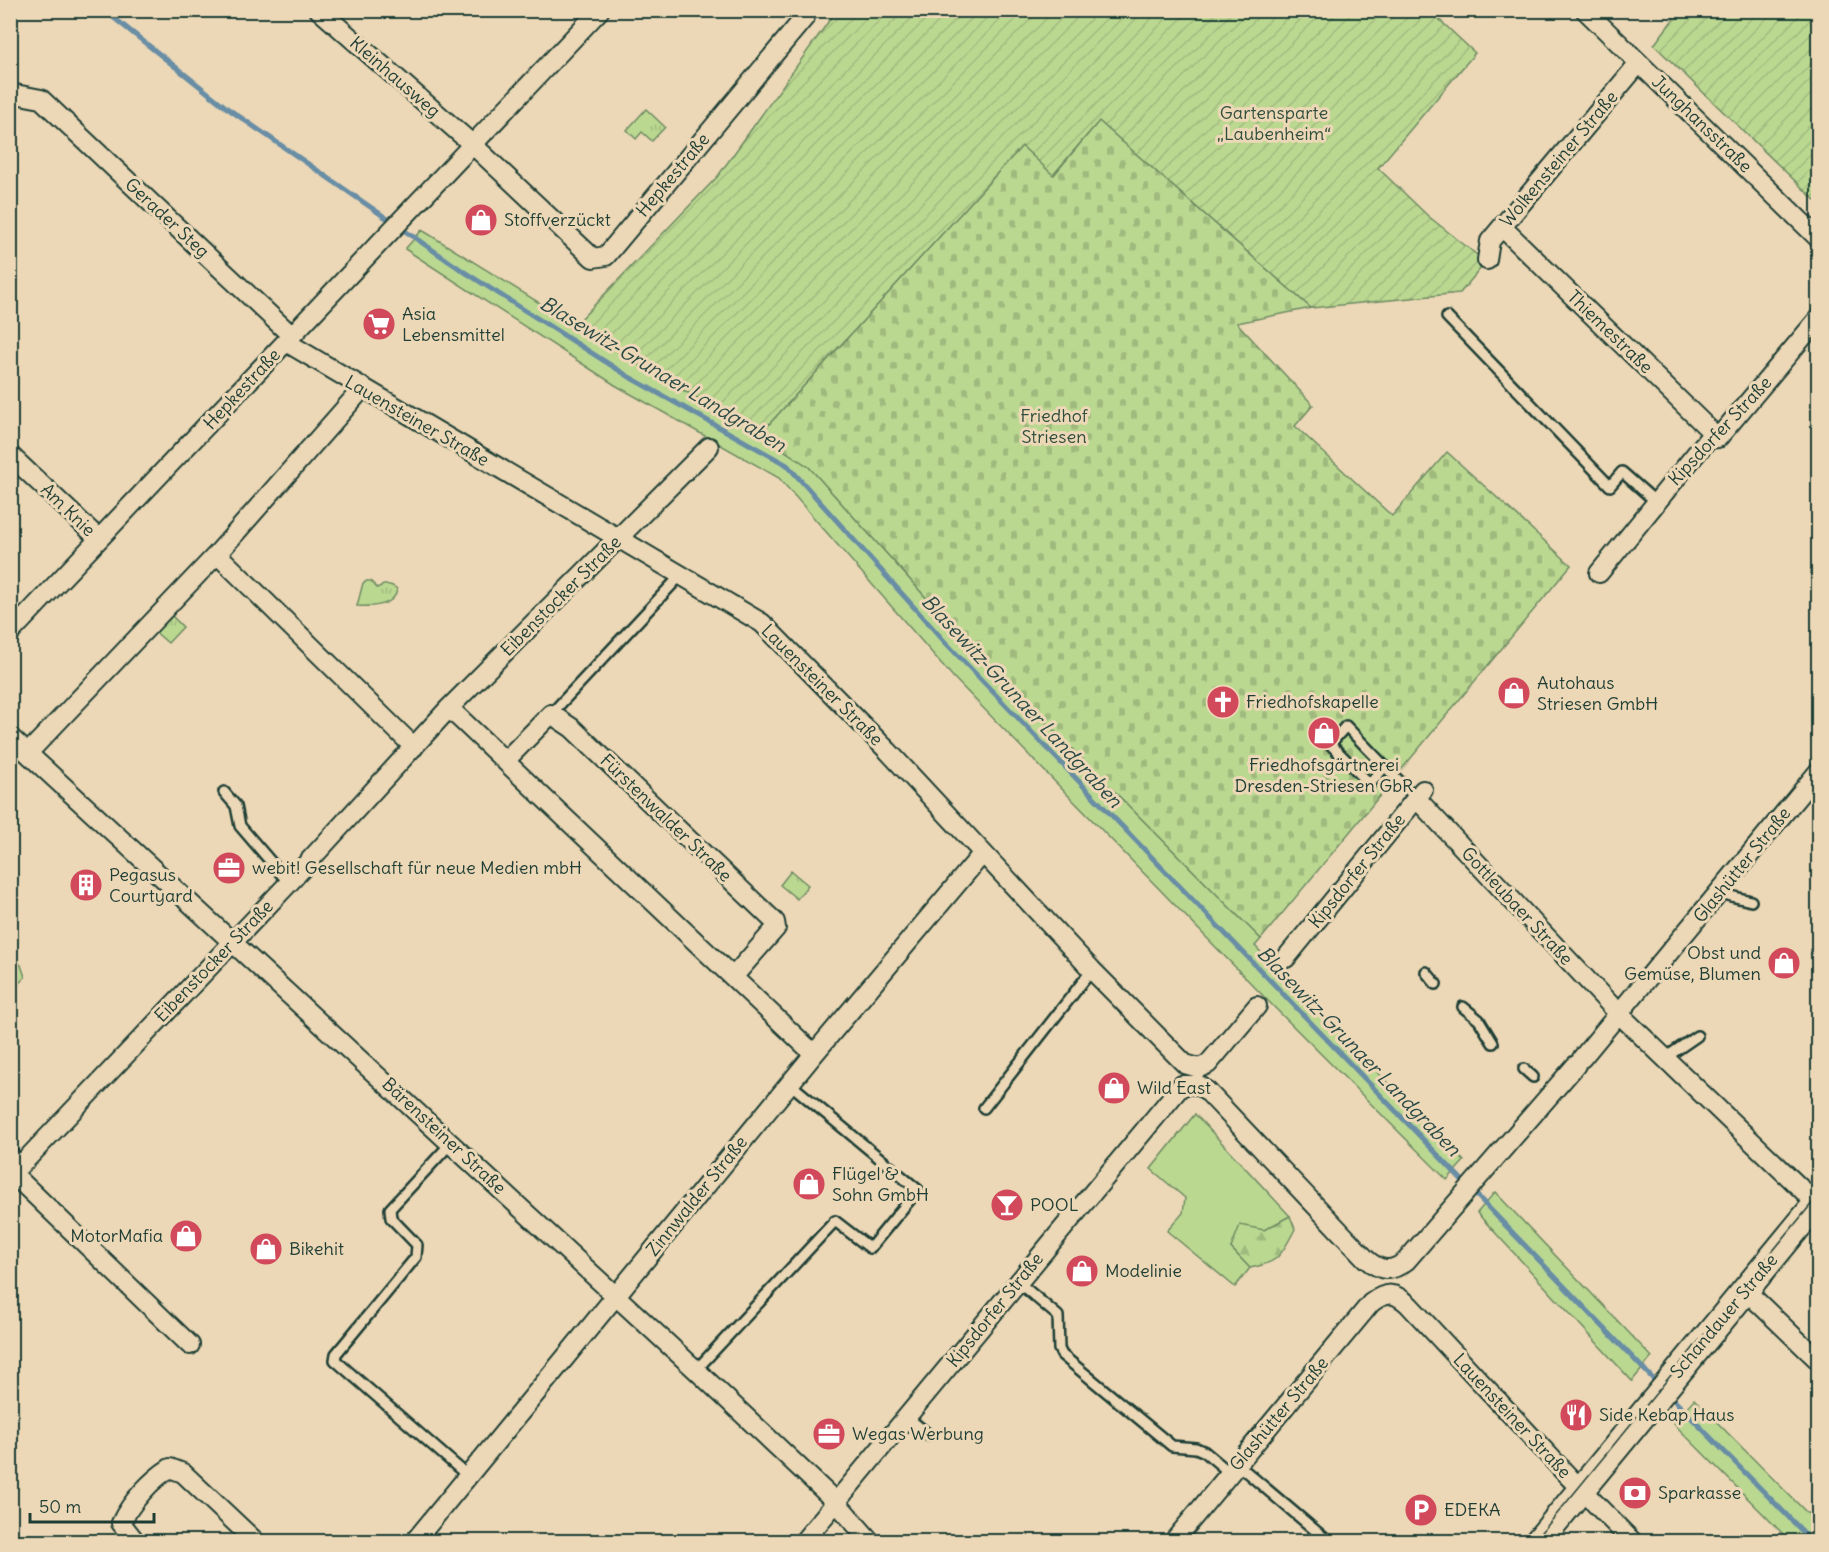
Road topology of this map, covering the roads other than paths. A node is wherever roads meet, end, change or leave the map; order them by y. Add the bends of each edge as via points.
1 (319, 10) edge
2 (600, 10) edge
3 (805, 10) edge
4 (1585, 10) edge
5 (1639, 63) junction
6 (10, 93) edge
7 (472, 144) junction
8 (1503, 227) junction
9 (1818, 238) edge
10 (1486, 260) dead end
11 (1447, 317) dead end
12 (1818, 319) edge
13 (289, 339) junction
14 (362, 390) junction
15 (1719, 438) junction
16 (709, 447) dead end
17 (10, 455) edge
18 (1656, 502) junction
19 (618, 538) junction
20 (99, 539) junction
21 (217, 554) junction
22 (1599, 573) dead end
23 (681, 575) junction
24 (10, 633) edge
25 (449, 708) junction
26 (551, 714) junction
27 (10, 737) edge
28 (414, 747) junction
29 (28, 753) junction
30 (505, 761) junction
31 (1385, 766) junction
32 (1818, 772) edge
33 (1422, 791) junction
34 (224, 792) dead end
35 (983, 853) junction
36 (290, 883) junction
37 (1719, 893) junction
38 (1751, 901) dead end
39 (233, 942) junction
40 (1286, 958) dead end
41 (1092, 970) junction
42 (1426, 972) dead end
43 (733, 976) junction
44 (1436, 984) dead end
45 (1257, 1006) dead end
46 (1463, 1007) dead end
47 (1619, 1014) junction
48 (1697, 1036) dead end
49 (1493, 1043) dead end
50 (814, 1054) junction
51 (1665, 1058) junction
52 (1524, 1069) dead end
53 (1190, 1075) junction
54 (1533, 1077) dead end
55 (789, 1083) junction
56 (984, 1108) dead end
57 (452, 1142) junction
58 (13, 1166) edge
59 (1458, 1201) joint
60 (1818, 1203) edge
61 (1018, 1282) junction
62 (1745, 1290) junction
63 (1390, 1293) joint
64 (615, 1295) junction
65 (190, 1345) dead end
66 (1818, 1360) edge
67 (696, 1370) junction
68 (907, 1417) junction
69 (929, 1435) dead end
70 (1233, 1468) junction
71 (468, 1476) junction
72 (1581, 1490) junction
73 (837, 1502) junction
74 (417, 1541) edge
75 (136, 1542) edge
76 (256, 1542) edge
77 (804, 1542) edge
78 (871, 1542) edge
79 (1173, 1542) edge
80 (1329, 1542) edge
81 (1538, 1542) edge
82 (1633, 1542) edge

1 - 7 street, Kleinhausweg
2 - 7 street, Hepkestraße
3 - 7 street, Hepkestraße via 805,17 606,256 593,258
4 - 5 street, Junghansstraße
5 - 8 street, Wolkensteiner Straße
5 - 9 street, Junghansstraße
6 - 13 street, Gerader Steg via 41,99
7 - 13 street, Hepkestraße
8 - 10 street, Wolkensteiner Straße via 1490,241
8 - 15 street, Thiemestraße
11 - 18 lane via 1610,486 1622,472
12 - 15 street, Kipsdorfer Straße
13 - 14 street, Lauensteiner Straße
13 - 20 street, Hepkestraße
14 - 19 street, Lauensteiner Straße
14 - 21 street
15 - 18 street, Kipsdorfer Straße via 1708,439
16 - 19 street, Eibenstocker Straße
17 - 20 street, Am Knie
18 - 22 street, Kipsdorfer Straße
19 - 23 street, Lauensteiner Straße
19 - 25 street, Eibenstocker Straße
20 - 24 street, Hepkestraße
21 - 28 street
21 - 29 street
23 - 26 lane
23 - 35 street, Lauensteiner Straße via 762,623
25 - 28 street, Eibenstocker Straße
25 - 30 street
26 - 30 street
26 - 43 street, Fürstenwalder Straße via 572,728 775,922 776,928
27 - 29 street, Bärensteiner Straße
28 - 36 street, Eibenstocker Straße
29 - 39 street, Bärensteiner Straße
30 - 43 street
31 - 31 lane via 1346,726 1330,744 1370,784
31 - 33 lane
32 - 37 street, Glashütter Straße
33 - 40 street, Kipsdorfer Straße
33 - 47 street, Gottleubaer Straße
34 - 36 lane via 236,806 240,826
35 - 41 street, Lauensteiner Straße
35 - 50 street, Zinnwalder Straße
36 - 39 street, Eibenstocker Straße
37 - 38 lane
37 - 47 street, Glashütter Straße
39 - 57 street, Bärensteiner Straße
39 - 58 street, Eibenstocker Straße
41 - 53 street, Lauensteiner Straße
41 - 56 lane
42 - 44 lane
43 - 50 street
45 - 53 street, Kipsdorfer Straße via 1208,1064
46 - 49 lane via 1479,1020
47 - 51 street, Gottleubaer Straße
47 - 59 street, Glashütter Straße
48 - 51 lane
50 - 55 street, Zinnwalder Straße
51 - 60 street, Gottleubaer Straße
52 - 54 lane
53 - 59 street, Lauensteiner Straße via 1376,1268 1387,1270 1406,1262
53 - 61 street, Kipsdorfer Straße
55 - 64 street, Zinnwalder Straße
55 - 67 lane via 918,1190 870,1248 835,1221
57 - 64 street, Bärensteiner Straße
57 - 71 lane via 390,1209 391,1218 417,1245 417,1257 335,1360
58 - 65 street
60 - 62 main road, Schandauer Straße
61 - 68 street, Kipsdorfer Straße
61 - 70 lane via 1058,1316 1062,1354 1173,1446 1196,1448
62 - 66 street
62 - 72 main road, Schandauer Straße
63 - 70 street, Glashütter Straße via 1371,1303
63 - 72 street, Lauensteiner Straße via 1409,1305
64 - 67 street, Bärensteiner Straße
64 - 71 street, Zinnwalder Straße
67 - 73 street, Bärensteiner Straße
68 - 69 lane
68 - 73 street, Kipsdorfer Straße
70 - 79 street, Glashütter Straße
70 - 80 lane
71 - 74 street, Zinnwalder Straße
72 - 81 main road, Schandauer Straße
72 - 82 street, Lauensteiner Straße
73 - 77 street, Kipsdorfer Straße
73 - 78 street, Bärensteiner Straße
75 - 76 street via 121,1523 159,1475 170,1468 183,1473

